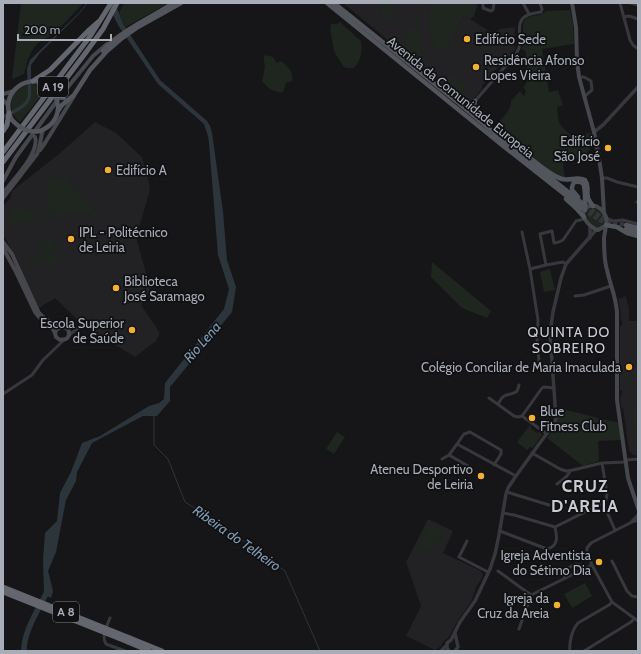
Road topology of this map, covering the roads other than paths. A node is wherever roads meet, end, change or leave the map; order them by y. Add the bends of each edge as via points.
1 (173, 3) edge
2 (181, 3) edge
3 (327, 3) edge
4 (483, 3) edge
5 (494, 3) edge
6 (523, 3) edge
7 (540, 3) edge
8 (572, 3) edge
9 (620, 3) edge
10 (631, 3) edge
11 (115, 4) edge
12 (336, 4) edge
13 (638, 5) edge
14 (529, 14) junction
15 (624, 17) junction
16 (638, 19) edge
17 (101, 20) junction
18 (136, 26) junction
19 (120, 37) junction
20 (112, 41) junction
21 (638, 49) edge
22 (579, 77) junction
23 (33, 81) junction
24 (638, 87) edge
25 (14, 91) junction
26 (3, 94) edge
27 (74, 95) junction
28 (56, 97) junction
29 (584, 97) junction
30 (3, 100) edge
31 (475, 101) junction
32 (8, 104) junction
33 (461, 105) junction
34 (58, 109) junction
35 (9, 113) junction
36 (478, 120) junction
37 (42, 130) junction
38 (3, 131) edge
39 (594, 132) junction
40 (35, 137) dead end
41 (502, 145) junction
42 (515, 150) junction
43 (3, 152) edge
44 (38, 152) junction
45 (3, 162) edge
46 (602, 178) junction
47 (3, 181) edge
48 (638, 187) edge
49 (3, 193) edge
50 (3, 198) edge
51 (602, 198) junction
52 (594, 206) junction
53 (583, 207) junction
54 (605, 215) junction
55 (584, 218) junction
56 (623, 220) junction
57 (638, 224) edge
58 (605, 226) junction
59 (590, 227) junction
60 (617, 227) junction
61 (638, 228) edge
62 (598, 230) junction
63 (522, 232) dead end
64 (638, 232) edge
65 (604, 236) junction
66 (638, 236) edge
67 (590, 238) junction
68 (3, 242) edge
69 (3, 248) edge
70 (566, 264) junction
71 (546, 265) junction
72 (530, 269) junction
73 (611, 286) junction
74 (575, 296) dead end
75 (83, 324) dead end
76 (59, 327) junction
77 (68, 330) junction
78 (76, 331) junction
79 (55, 333) junction
80 (68, 336) junction
81 (58, 339) junction
82 (64, 340) junction
83 (58, 346) junction
84 (540, 371) dead end
85 (519, 385) dead end
86 (554, 388) junction
87 (3, 394) edge
88 (489, 398) dead end
89 (498, 404) junction
90 (522, 416) junction
91 (547, 434) junction
92 (457, 444) junction
93 (532, 454) junction
94 (449, 455) junction
95 (442, 459) dead end
96 (638, 459) edge
97 (626, 461) junction
98 (602, 463) junction
99 (494, 465) junction
100 (468, 466) dead end
101 (570, 471) junction
102 (516, 476) junction
103 (557, 484) dead end
104 (507, 492) junction
105 (603, 503) junction
106 (549, 505) dead end
107 (638, 508) edge
108 (503, 513) junction
109 (638, 515) edge
110 (638, 520) edge
111 (632, 522) junction
112 (555, 527) junction
113 (615, 530) junction
114 (500, 531) junction
115 (467, 541) dead end
116 (612, 561) dead end
117 (592, 565) junction
118 (585, 568) junction
119 (498, 571) dead end
120 (488, 572) junction
121 (565, 578) junction
122 (3, 586) edge
123 (3, 592) edge
124 (531, 595) junction
125 (638, 597) edge
126 (612, 602) junction
127 (110, 618) dead end
128 (634, 619) junction
129 (638, 621) edge
130 (519, 629) dead end
131 (455, 632) junction
132 (129, 640) junction
133 (451, 640) junction
134 (457, 642) junction
135 (448, 649) edge
136 (125, 651) edge
137 (149, 651) edge
138 (162, 651) edge
139 (441, 651) edge
140 (455, 651) edge
141 (570, 651) edge
142 (584, 651) edge

1 - 18 main road
2 - 18 main road
3 - 41 main road, Avenida da Comunidade Europeia
4 - 5 street via 483,8 491,12
6 - 14 street
7 - 14 street via 541,12
8 - 22 main road
9 - 15 street
10 - 13 street
11 - 17 highway, A 19
11 - 45 highway, A 19 via 103,28 84,55
12 - 33 main road, Avenida da Comunidade Europeia
14 - 31 street via 521,22 516,54
15 - 16 street
15 - 21 street via 630,40
17 - 23 highway via 50,70
17 - 43 highway, A 19
18 - 19 main road
19 - 20 main road
19 - 27 main road via 94,65
20 - 28 main road, bridge via 92,63 70,95 64,98
20 - 47 main road via 94,56 59,98 16,157
22 - 29 main road
22 - 29 street via 591,81 592,90
23 - 25 main road via 24,83
23 - 28 main road, bridge via 42,82
24 - 39 street
25 - 26 main road
25 - 32 main road
27 - 34 main road
27 - 44 main road
28 - 34 main road, bridge
29 - 39 main road
30 - 32 main road
31 - 33 main road via 469,105
31 - 36 main road via 474,110
32 - 35 main road
33 - 36 main road, Avenida da Comunidade Europeia
34 - 37 main road via 53,122
35 - 37 main road, bridge via 20,127 32,132
35 - 38 highway
36 - 42 main road, Avenida da Comunidade Europeia
37 - 44 main road
39 - 46 main road
40 - 49 main road via 36,147 31,157
41 - 53 main road, Avenida da Comunidade Europeia
41 - 55 main road via 513,157 573,205
42 - 52 main road via 561,179 585,180 588,185 588,199
42 - 53 main road, Avenida da Comunidade Europeia
44 - 50 main road
46 - 48 street
46 - 51 main road
51 - 52 main road
51 - 54 main road
52 - 53 main road
52 - 54 main road
53 - 53 main road via 572,190 574,182 584,185
53 - 55 main road
54 - 56 street via 613,221
54 - 58 main road
55 - 59 main road
55 - 71 street via 576,222 559,242 554,242 552,231 540,234
56 - 57 street
56 - 60 street
58 - 60 main road
58 - 62 main road
58 - 65 main road
59 - 62 main road
59 - 67 street
60 - 66 main road
61 - 64 main road via 626,227
62 - 65 main road
62 - 67 street
63 - 72 street
65 - 73 main road
67 - 70 street
68 - 76 main road via 39,313
69 - 79 main road via 35,312
70 - 71 street via 563,262
70 - 86 street via 550,329
71 - 72 street
72 - 84 street via 538,316
73 - 74 street
73 - 97 main road via 616,306 617,397
75 - 78 street
76 - 77 main road
76 - 79 main road
77 - 78 street
77 - 80 main road
78 - 80 street
79 - 81 main road
80 - 82 main road
81 - 82 main road
81 - 83 street
82 - 83 street
83 - 87 street via 32,375
85 - 89 street via 514,394 502,397
86 - 90 street via 542,388
86 - 91 street via 555,420
88 - 89 street
89 - 90 street via 514,416
90 - 91 street
91 - 93 street
92 - 94 street
92 - 99 street
92 - 99 street via 464,434 470,432 501,450
93 - 101 street via 560,469
93 - 102 street
94 - 95 street
94 - 100 street
96 - 97 street
97 - 98 street
97 - 107 main road via 629,482
98 - 101 street
98 - 105 street via 607,498
99 - 102 street
101 - 103 street via 569,475
102 - 104 street
104 - 106 street
104 - 108 street
105 - 112 street
105 - 113 street
108 - 112 street
108 - 114 street
109 - 111 street
110 - 111 street
111 - 113 street
112 - 114 street via 556,542 547,549
113 - 117 street via 588,546 587,551
114 - 120 street
115 - 120 street via 459,557
116 - 125 street via 627,591
117 - 118 street
117 - 126 street
118 - 121 street
118 - 121 street via 576,564 564,570
119 - 124 street
120 - 131 street via 476,598
121 - 124 street
122 - 132 highway, A 8, bridge
123 - 132 highway, A 8, bridge
124 - 130 street
126 - 128 street
126 - 141 street via 578,623 571,640
127 - 136 street via 104,636 106,644
128 - 129 street
128 - 142 street
131 - 133 street
131 - 134 street
132 - 137 highway, A 8
132 - 138 highway, A 8
133 - 134 street
133 - 135 street via 448,642
134 - 140 street via 458,647
135 - 139 street

